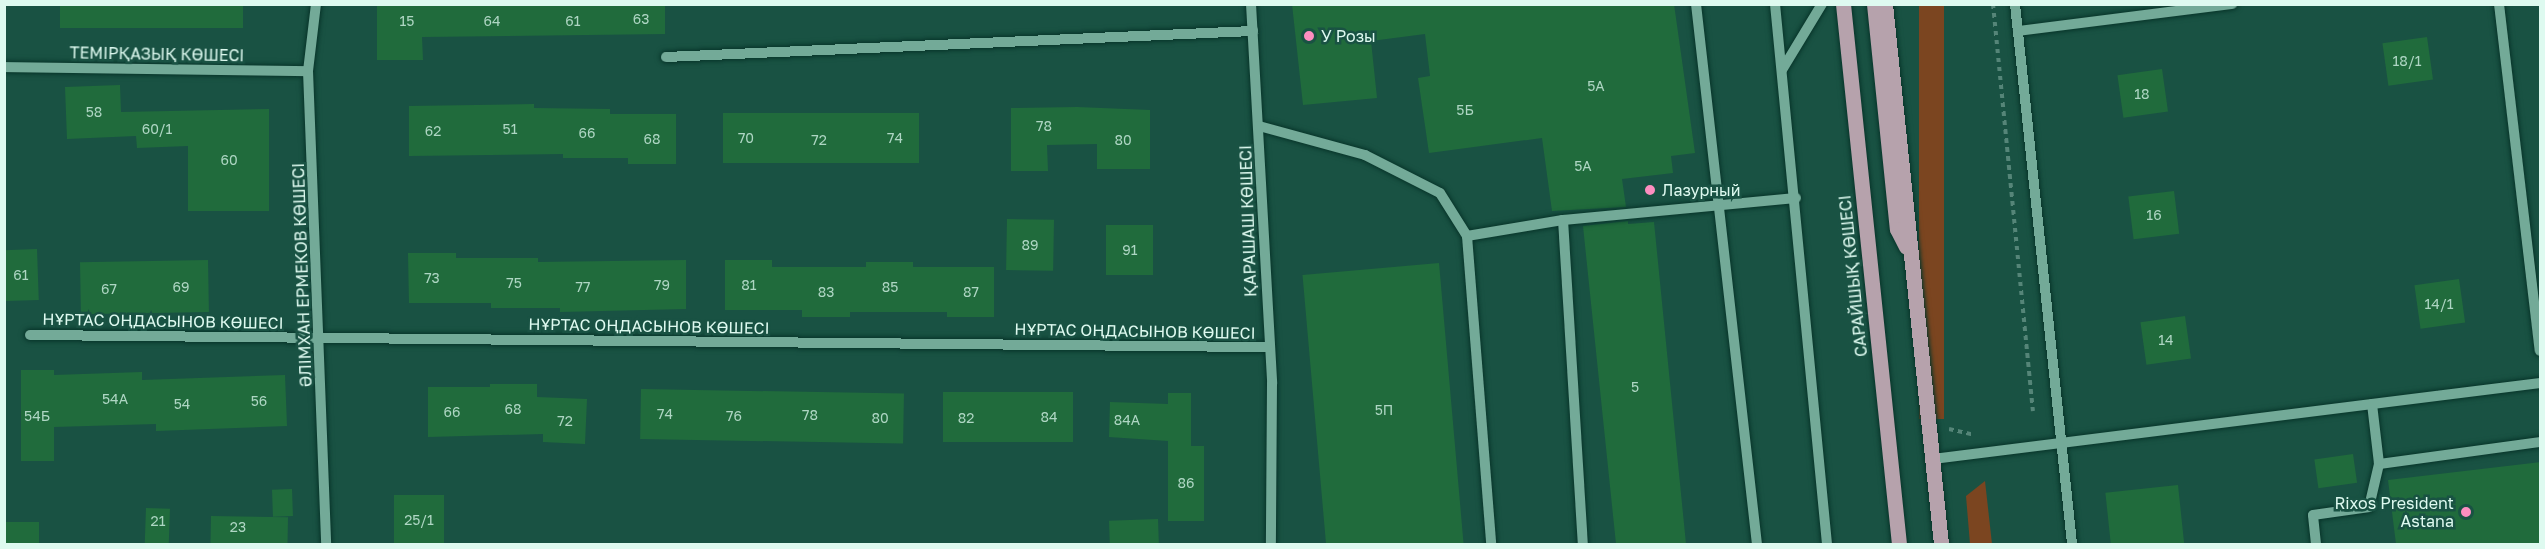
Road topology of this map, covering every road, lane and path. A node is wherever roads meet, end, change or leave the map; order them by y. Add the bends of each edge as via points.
1 (316, 4) edge
2 (1251, 4) edge
3 (1696, 4) edge
4 (1774, 4) edge
5 (1822, 4) edge
6 (1843, 4) edge
7 (1874, 4) edge
8 (1885, 4) edge
9 (1993, 4) edge
10 (2015, 4) edge
11 (2232, 4) edge
12 (2499, 4) edge
13 (2018, 30) junction
14 (1253, 31) junction
15 (666, 57) dead end
16 (4, 67) edge
17 (308, 70) junction
18 (1782, 70) junction
19 (1259, 126) junction
20 (1796, 198) junction
21 (1717, 206) junction
22 (1563, 220) junction
23 (1467, 236) junction
24 (1912, 261) junction
25 (30, 335) dead end
26 (321, 338) junction
27 (1268, 347) junction
28 (2541, 351) edge
29 (2541, 383) edge
30 (2372, 404) junction
31 (2033, 411) dead end
32 (2061, 442) junction
33 (2541, 442) edge
34 (1933, 459) junction
35 (2379, 464) junction
36 (326, 544) edge
37 (1270, 544) edge
38 (1491, 544) edge
39 (1583, 544) edge
40 (1757, 544) edge
41 (1827, 544) edge
42 (1899, 544) edge
43 (1941, 544) edge
44 (2072, 544) edge
45 (2316, 544) edge

1 - 17 street, ӘЛІМХАН ЕРМЕКОВ КӨШЕСІ
2 - 14 street, ҚАРАШАШ КӨШЕСІ
3 - 21 street
4 - 18 street
5 - 18 street
6 - 42 main road, САРАЙШЫҚ КӨШЕСІ
7 - 24 main road via 1897,229
8 - 24 main road
9 - 31 path
10 - 13 street
11 - 13 street
12 - 28 street
13 - 32 street
14 - 15 street
14 - 19 street, ҚАРАШАШ КӨШЕСІ
16 - 17 street, ТЕМІРҚАЗЫҚ КӨШЕСІ
17 - 26 street, ӘЛІМХАН ЕРМЕКОВ КӨШЕСІ
18 - 20 street
19 - 23 street via 1365,155 1440,193
19 - 27 street, ҚАРАШАШ КӨШЕСІ
20 - 21 street
20 - 41 street
21 - 22 street
21 - 40 street
22 - 23 street
22 - 39 street
23 - 38 street
24 - 34 main road
25 - 26 street, НҰРТАС ОҢДАСЫНОВ КӨШЕСІ
26 - 27 street, НҰРТАС ОҢДАСЫНОВ КӨШЕСІ
26 - 36 street, ӘЛІМХАН ЕРМЕКОВ КӨШЕСІ
27 - 37 street, ҚАРАШАШ КӨШЕСІ via 1272,383
29 - 30 street
30 - 32 street
30 - 35 street
32 - 34 street
32 - 44 street
33 - 35 street
34 - 43 main road
35 - 45 street via 2369,507 2313,514

